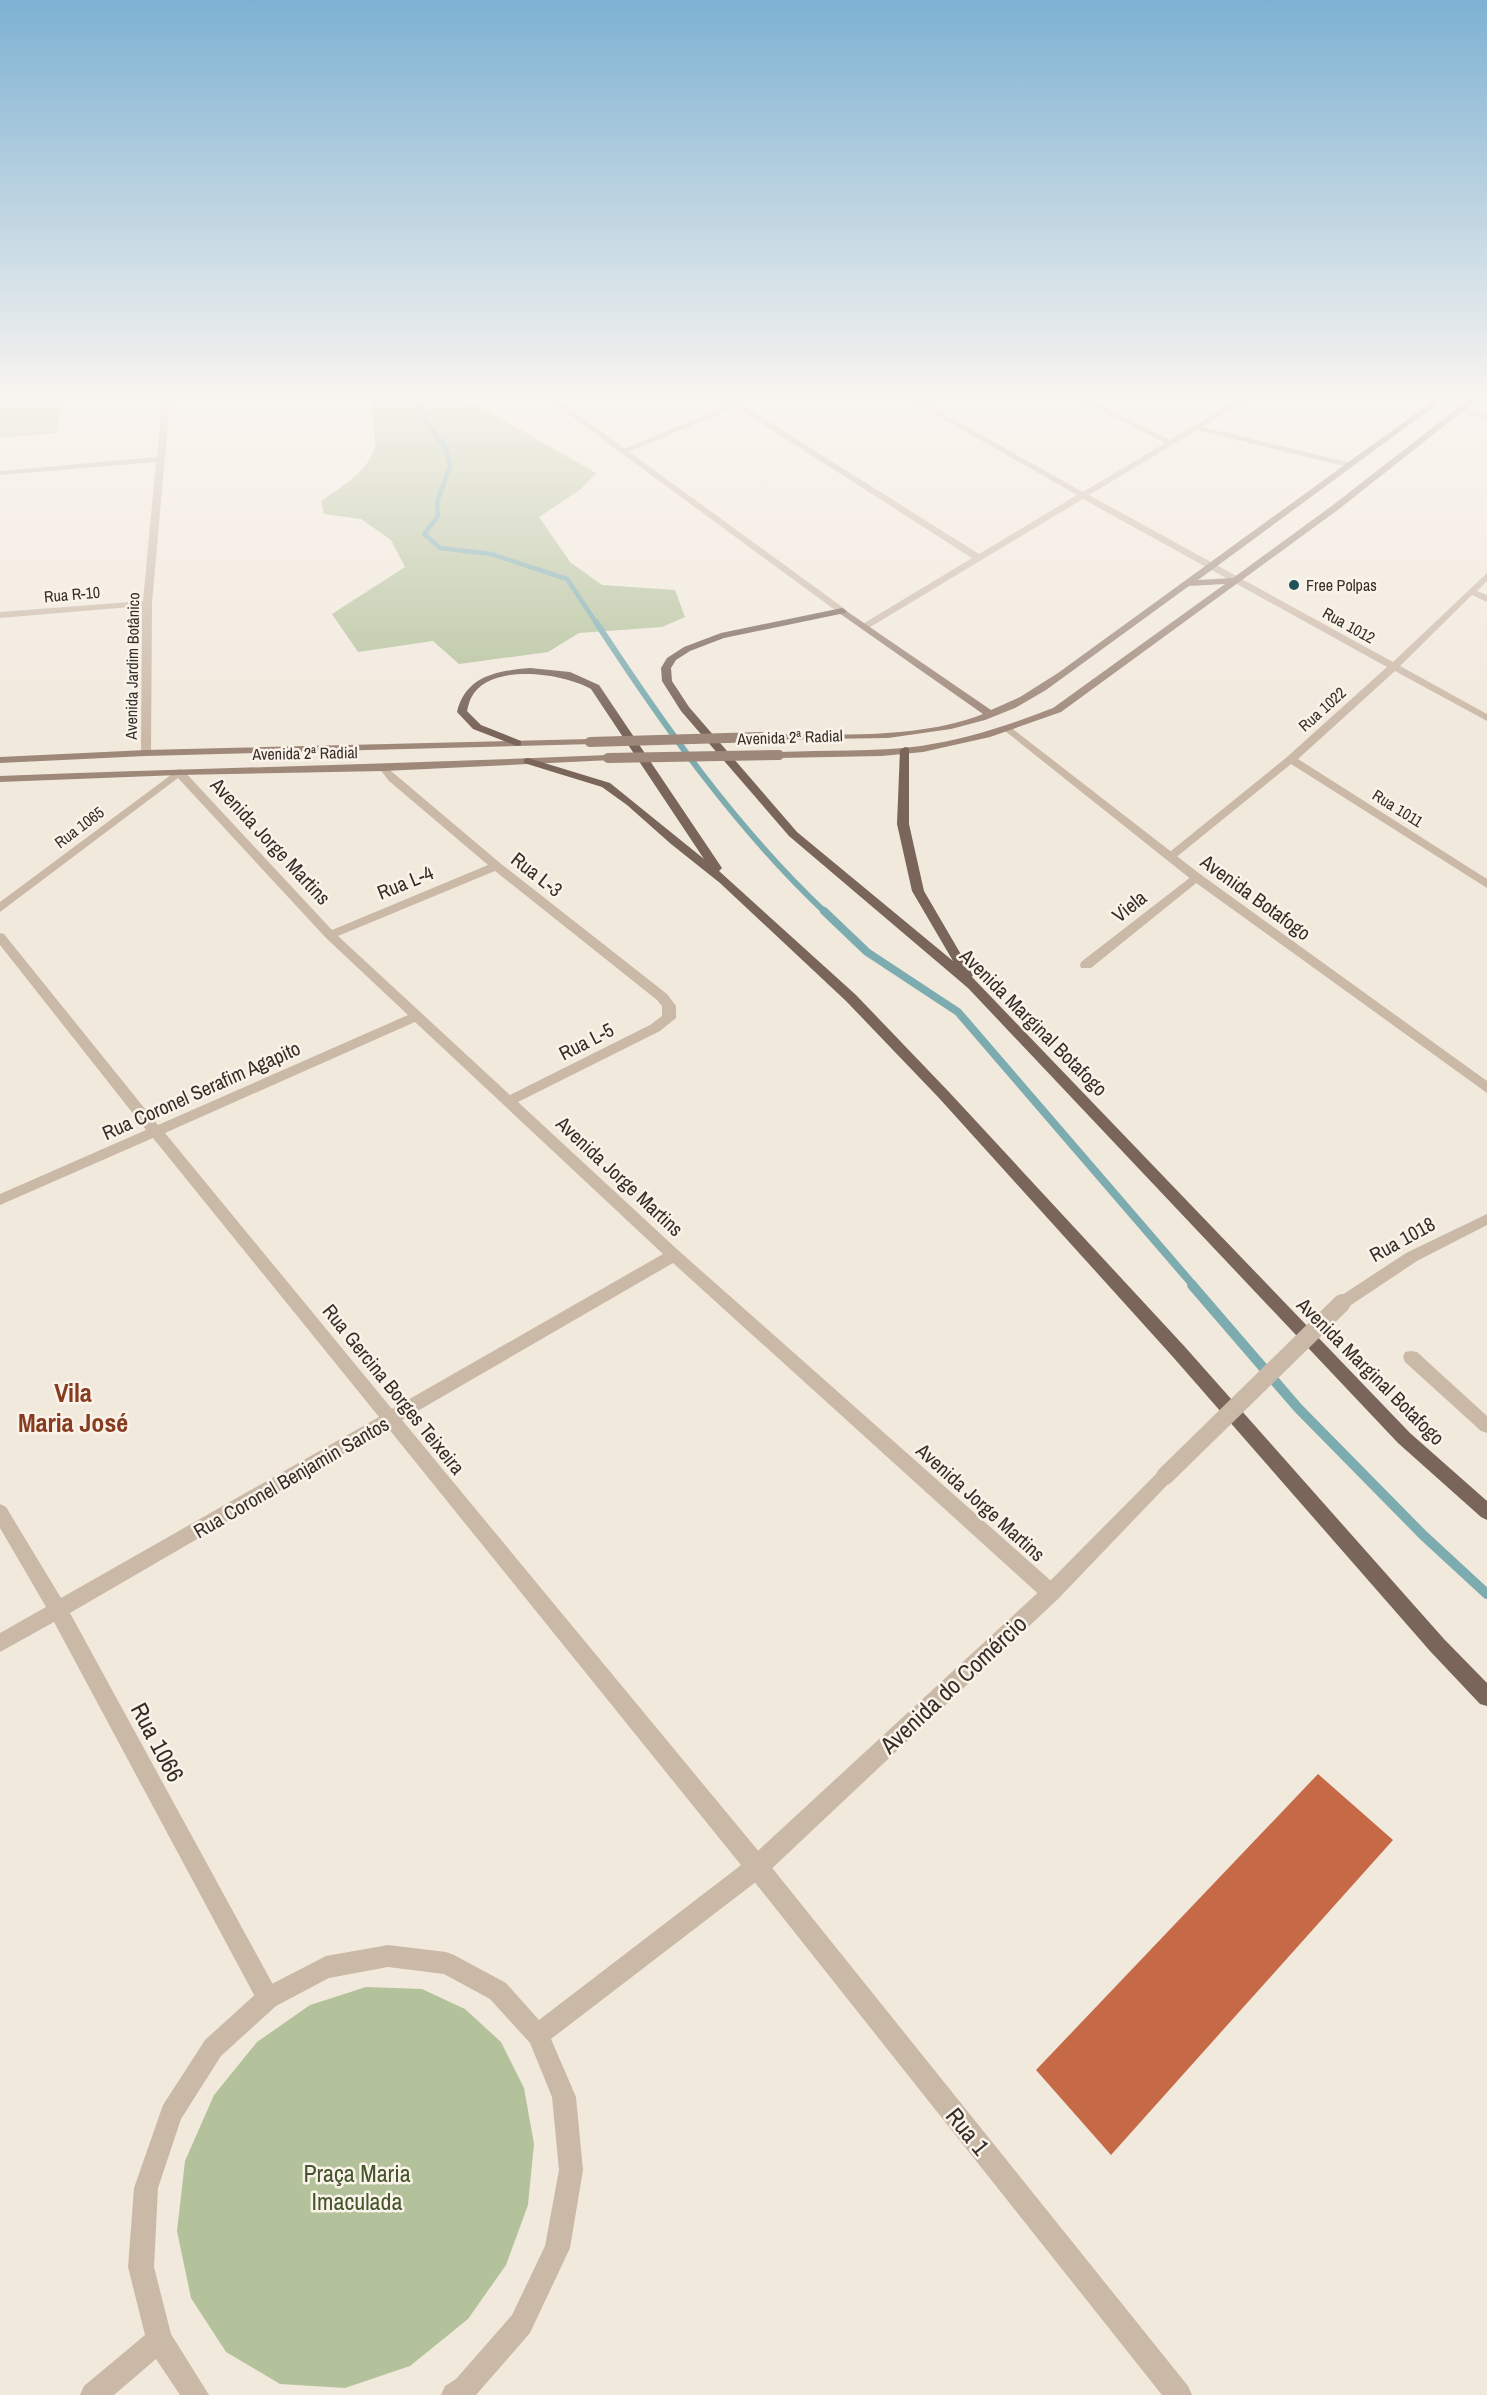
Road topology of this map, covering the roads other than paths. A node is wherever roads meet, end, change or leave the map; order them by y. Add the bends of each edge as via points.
1 (155, 512) edge
2 (708, 512) edge
3 (906, 512) edge
4 (1055, 512) edge
5 (1116, 512) edge
6 (1284, 512) edge
7 (1327, 512) edge
8 (978, 558) junction
9 (1209, 566) junction
10 (1487, 576) edge
11 (1238, 580) junction
12 (1185, 584) junction
13 (1471, 591) junction
14 (1487, 599) edge
15 (147, 603) junction
16 (842, 611) junction
17 (0, 615) edge
18 (864, 627) junction
19 (1393, 667) junction
20 (990, 714) junction
21 (1487, 718) edge
22 (1009, 729) junction
23 (517, 743) junction
24 (284, 750) junction
25 (905, 750) junction
26 (146, 753) junction
27 (1291, 759) junction
28 (0, 760) edge
29 (528, 761) junction
30 (384, 768) junction
31 (179, 772) junction
32 (0, 779) edge
33 (1170, 857) junction
34 (496, 866) junction
35 (1196, 877) junction
36 (724, 880) junction
37 (1487, 884) edge
38 (0, 908) edge
39 (330, 935) junction
40 (0, 937) edge
41 (1086, 965) dead end
42 (973, 986) junction
43 (669, 1006) joint
44 (417, 1016) junction
45 (1487, 1088) edge
46 (509, 1101) junction
47 (155, 1131) junction
48 (0, 1200) edge
49 (1487, 1219) edge
50 (674, 1255) junction
51 (1342, 1303) joint
52 (1411, 1357) dead end
53 (391, 1419) junction
54 (1487, 1426) edge
55 (0, 1512) edge
56 (1487, 1512) edge
57 (1051, 1593) junction
58 (58, 1610) junction
59 (0, 1643) edge
60 (1487, 1697) edge
61 (756, 1867) junction
62 (268, 1998) junction
63 (538, 2035) junction
64 (159, 2340) junction
65 (462, 2393) edge
66 (93, 2395) edge
67 (196, 2395) edge
68 (1179, 2395) edge

1 - 15 street, Avenida Jardim Botânico
2 - 16 street
3 - 8 street
4 - 8 street
5 - 9 street, Rua 1012
6 - 9 main road, Avenida 2ª Radial
7 - 11 main road, Avenida 2ª Radial
8 - 18 street
9 - 11 street, Rua 1012
9 - 12 main road, Avenida 2ª Radial
10 - 13 street, Rua 1022
11 - 12 main road
11 - 19 street, Rua 1012
11 - 22 main road, Avenida 2ª Radial via 1057,710
12 - 20 main road, Avenida 2ª Radial via 1062,675
13 - 14 street
13 - 19 street, Rua 1022
15 - 17 street, Rua R-10
15 - 26 street, Avenida Jardim Botânico
16 - 18 main road
16 - 42 main road, Avenida Marginal Botafogo via 722,636 687,648 672,658 666,668 668,681 685,709 793,834
18 - 20 main road
19 - 21 street, Rua 1012
19 - 27 street, Rua 1022
20 - 23 main road, Avenida 2ª Radial, bridge via 937,728 877,735
22 - 25 main road, Avenida 2ª Radial via 942,746
22 - 33 street, Avenida Botafogo
23 - 24 main road, Avenida 2ª Radial
23 - 36 main road via 477,726 462,712 466,695 493,678 533,671 569,674 588,682
24 - 26 main road, Avenida 2ª Radial
24 - 31 main road via 265,759 192,762
25 - 29 main road, Avenida 2ª Radial, bridge
25 - 42 main road via 903,824 918,891
26 - 28 main road, Avenida 2ª Radial
27 - 33 street, Rua 1022
27 - 37 street, Rua 1011
29 - 30 main road, Avenida 2ª Radial
29 - 36 main road via 606,785
30 - 31 main road, Avenida 2ª Radial
30 - 34 street, Rua L-3
31 - 32 main road, Avenida 2ª Radial
31 - 38 street, Rua 1065
31 - 39 street, Avenida Jorge Martins
33 - 35 street, Avenida Botafogo
34 - 39 street, Rua L-4
34 - 43 street, Rua L-3
35 - 41 street, Viela
35 - 45 street, Avenida Botafogo
36 - 60 main road via 851,998 944,1095
39 - 44 street, Avenida Jorge Martins
40 - 47 street, Rua Gercina Borges Teixeira
42 - 56 main road, Avenida Marginal Botafogo via 1404,1438
43 - 46 street, Rua L-5 via 669,1018 655,1028
44 - 46 street, Avenida Jorge Martins
44 - 47 street, Rua Coronel Serafim Agapito
46 - 50 street, Avenida Jorge Martins
47 - 48 street, Rua Coronel Serafim Agapito
47 - 53 street, Rua Gercina Borges Teixeira
49 - 51 street, Rua 1018 via 1420,1251
50 - 53 street, Rua Coronel Benjamin Santos
50 - 57 street, Avenida Jorge Martins
51 - 57 street, Avenida do Comércio, bridge
52 - 54 street
53 - 58 street, Rua Coronel Benjamin Santos
53 - 61 street, Rua Gercina Borges Teixeira
55 - 58 street, Rua 1066
57 - 61 street, Avenida do Comércio
58 - 59 street, Rua Coronel Benjamin Santos
58 - 62 street, Rua 1066
61 - 63 street, Avenida do Comércio
61 - 68 street, Rua 1
62 - 63 street via 327,1967 388,1956 446,1963 498,1991
62 - 64 street via 213,2048 171,2113 146,2188 141,2267
63 - 65 street via 564,2097 571,2170 557,2248 521,2324
64 - 66 street
64 - 67 street

